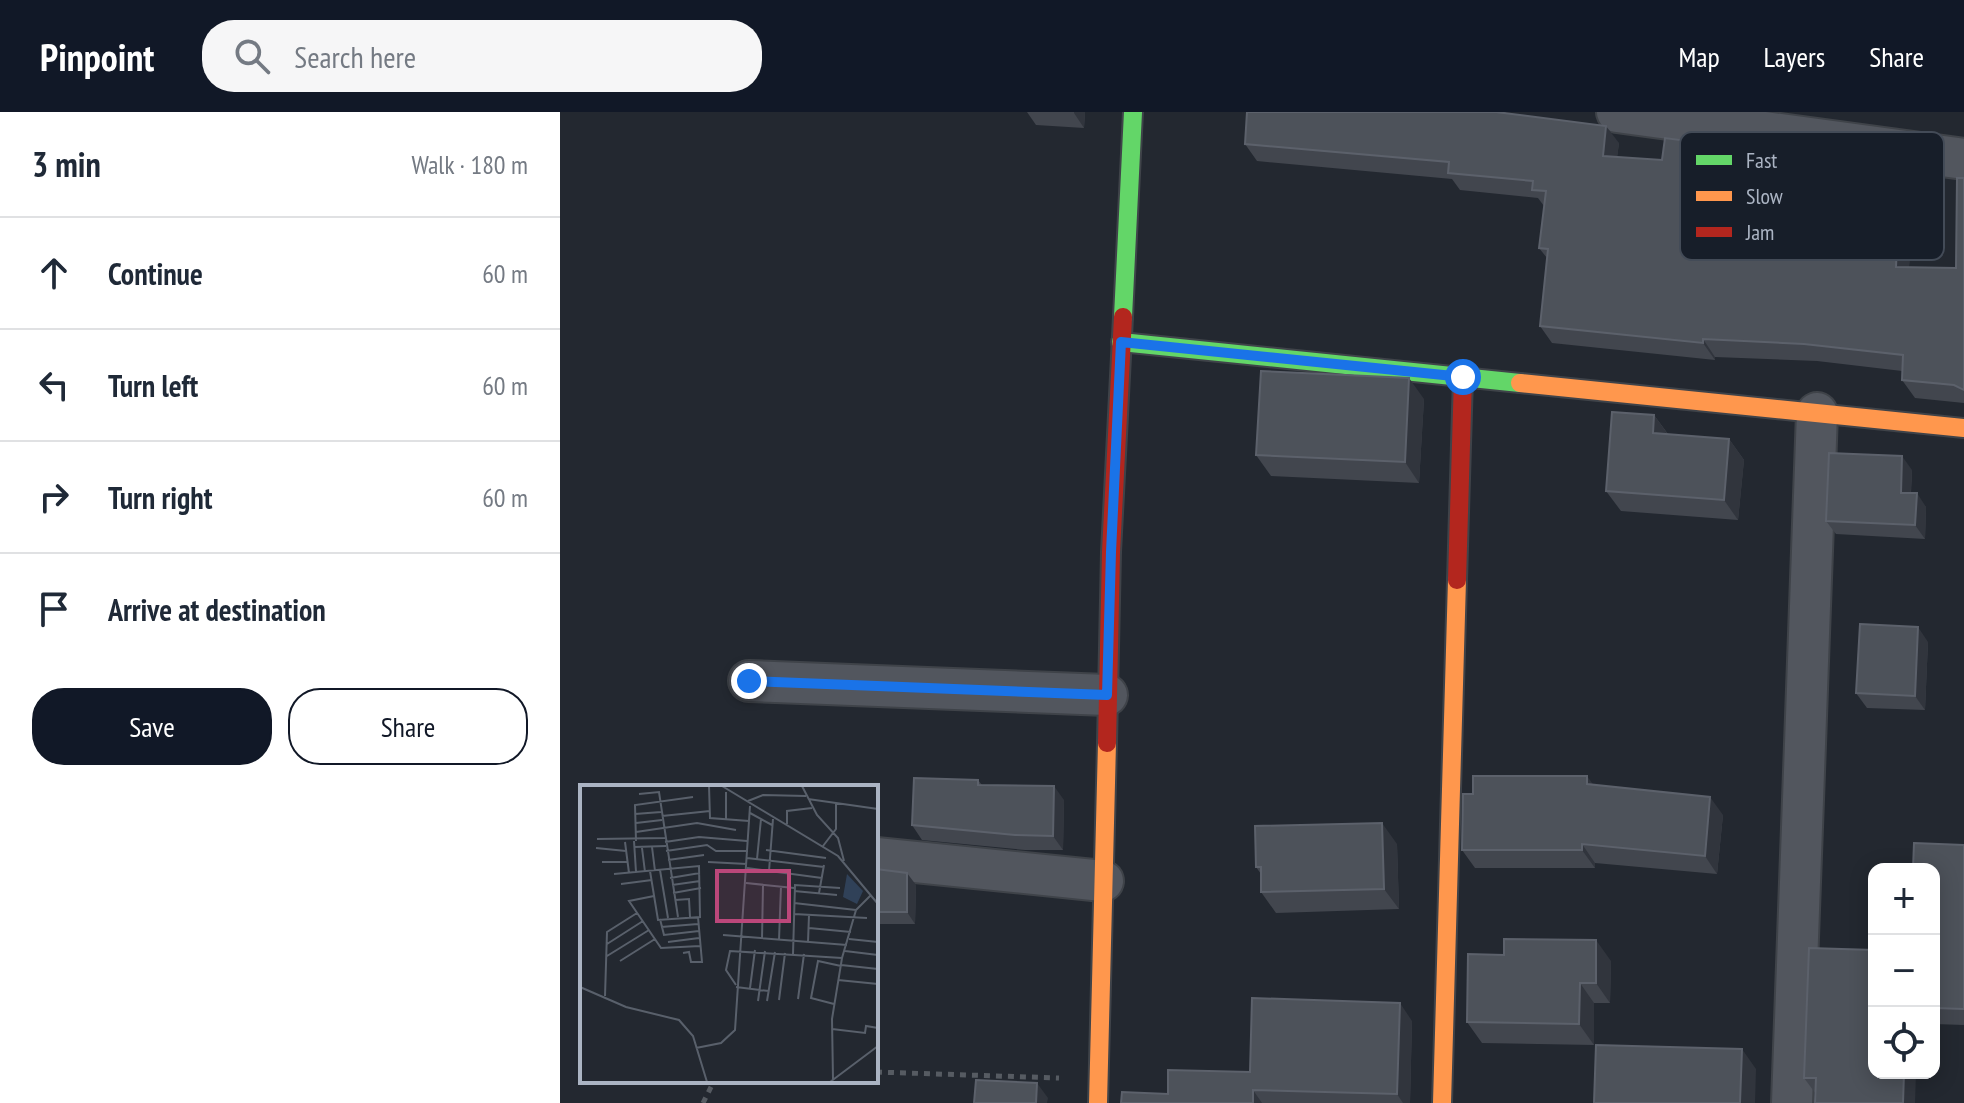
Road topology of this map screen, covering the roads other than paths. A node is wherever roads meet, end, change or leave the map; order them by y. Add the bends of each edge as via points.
1 (1133, 112) edge
2 (1617, 112) edge
3 (1765, 132) edge
4 (1944, 156) edge
5 (1964, 159) edge
6 (1121, 342) junction
7 (1463, 377) junction
8 (1817, 413) junction
9 (1964, 428) edge
10 (749, 681) dead end
11 (1107, 695) junction
12 (878, 858) edge
13 (1103, 881) junction
14 (1098, 1103) edge
15 (1442, 1103) edge
16 (1792, 1103) edge

1 - 6 street
2 - 3 street
4 - 5 street
6 - 7 street
6 - 11 street
7 - 8 street
7 - 15 street
8 - 9 street
8 - 16 street
10 - 11 street
11 - 13 street
12 - 13 street
13 - 14 street

